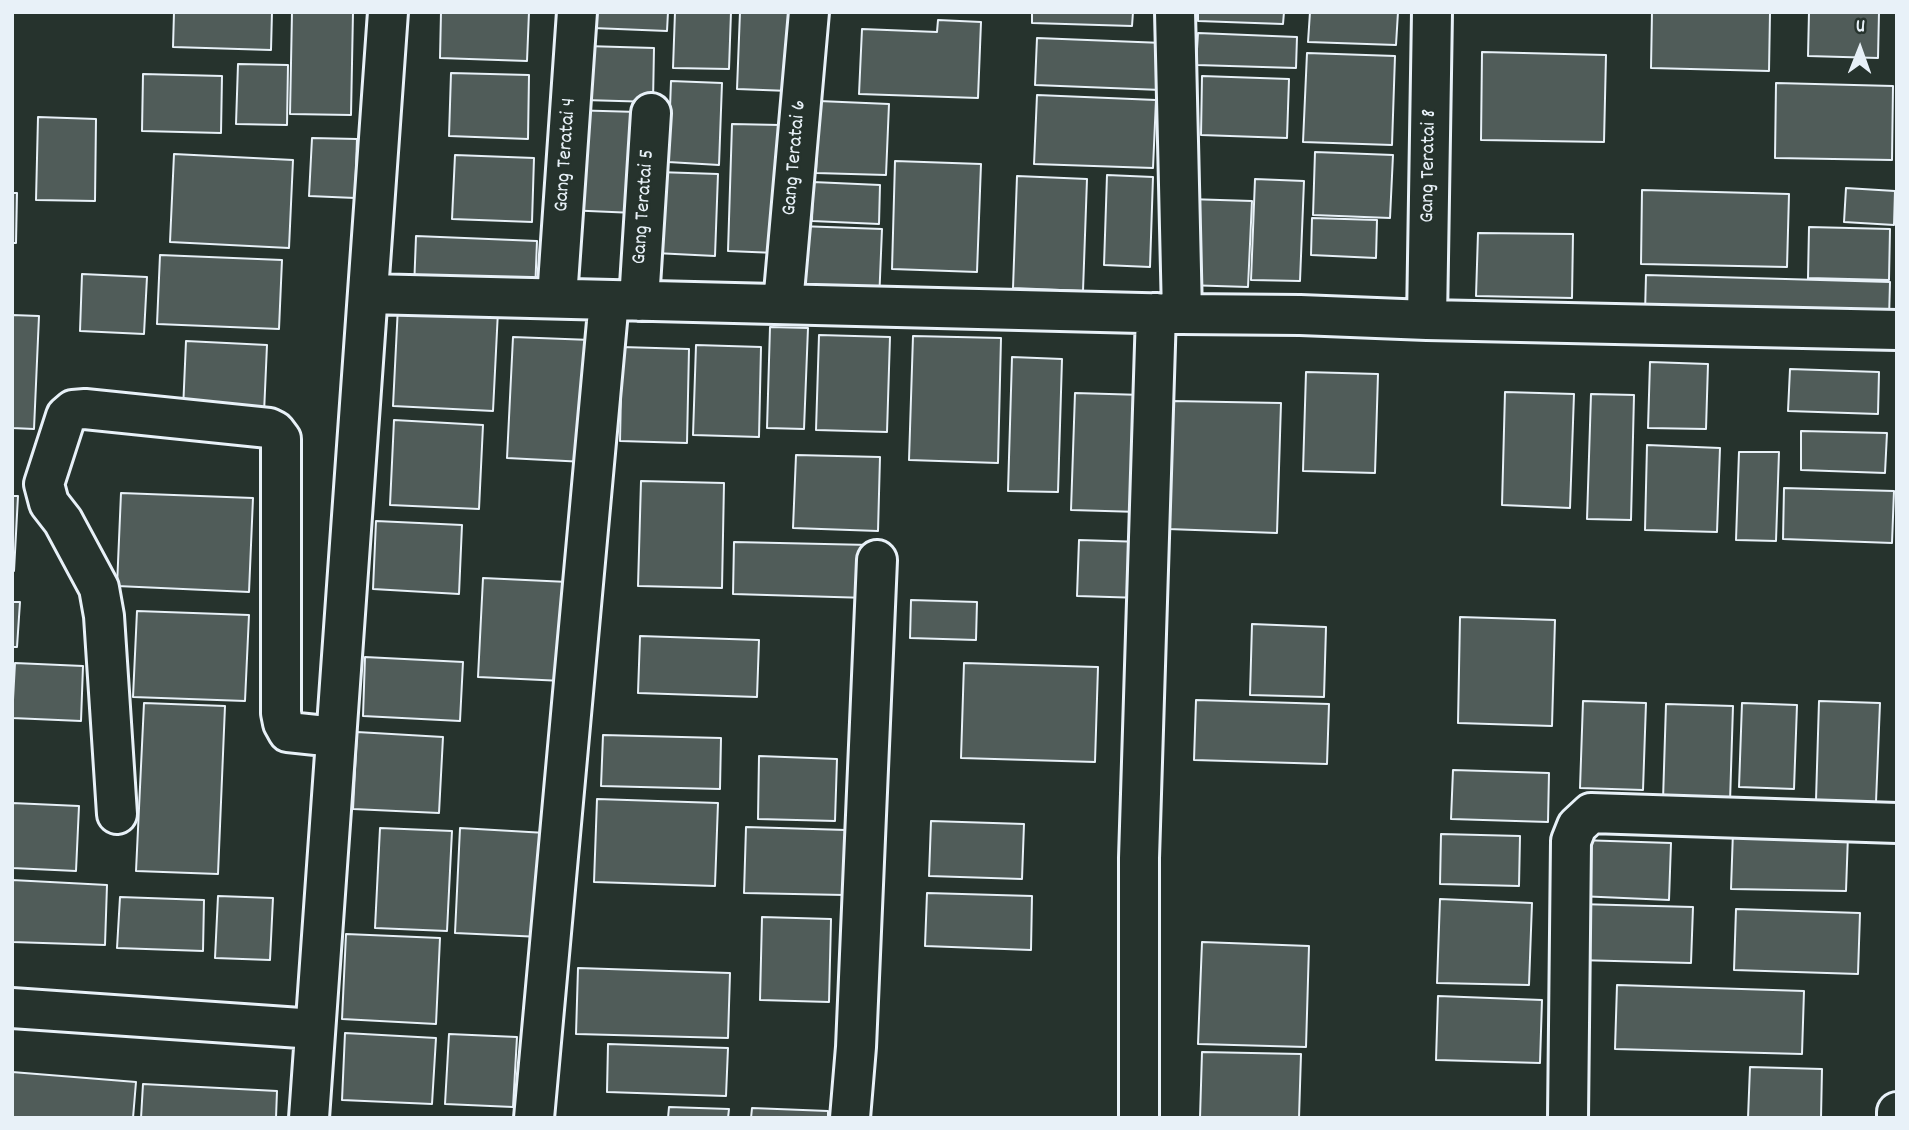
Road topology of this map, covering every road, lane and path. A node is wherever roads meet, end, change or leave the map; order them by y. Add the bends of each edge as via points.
1 (388, 12) edge
2 (577, 12) edge
3 (809, 12) edge
4 (1175, 12) edge
5 (1432, 12) edge
6 (651, 113) dead end
7 (368, 294) junction
8 (557, 298) junction
9 (624, 300) junction
10 (783, 304) junction
11 (1169, 314) junction
12 (1427, 320) junction
13 (1897, 330) edge
14 (877, 560) dead end
15 (335, 737) junction
16 (117, 814) dead end
17 (1897, 823) edge
18 (12, 1008) edge
19 (315, 1029) junction
20 (1897, 1112) edge
21 (309, 1118) edge
22 (534, 1118) edge
23 (850, 1118) edge
24 (1139, 1118) edge
25 (1568, 1118) edge
26 (1897, 1118) edge

1 - 7 street
2 - 8 street, Gang Teratai 4
3 - 10 street, Gang Teratai 6
4 - 11 street
5 - 12 street, Gang Teratai 8
6 - 9 street, Gang Teratai 5
7 - 8 street
7 - 15 street
8 - 9 street
9 - 10 street
9 - 22 street, Gang Teratai 5
10 - 11 street
11 - 12 street
11 - 24 street via 1139,859
12 - 13 street
14 - 23 street
15 - 16 street via 288,732 281,713 281,439 277,433 269,428 72,410 44,484 49,503 99,588
15 - 19 street
17 - 25 street via 1591,813 1577,826 1572,841
18 - 19 street
19 - 21 street
20 - 26 street

